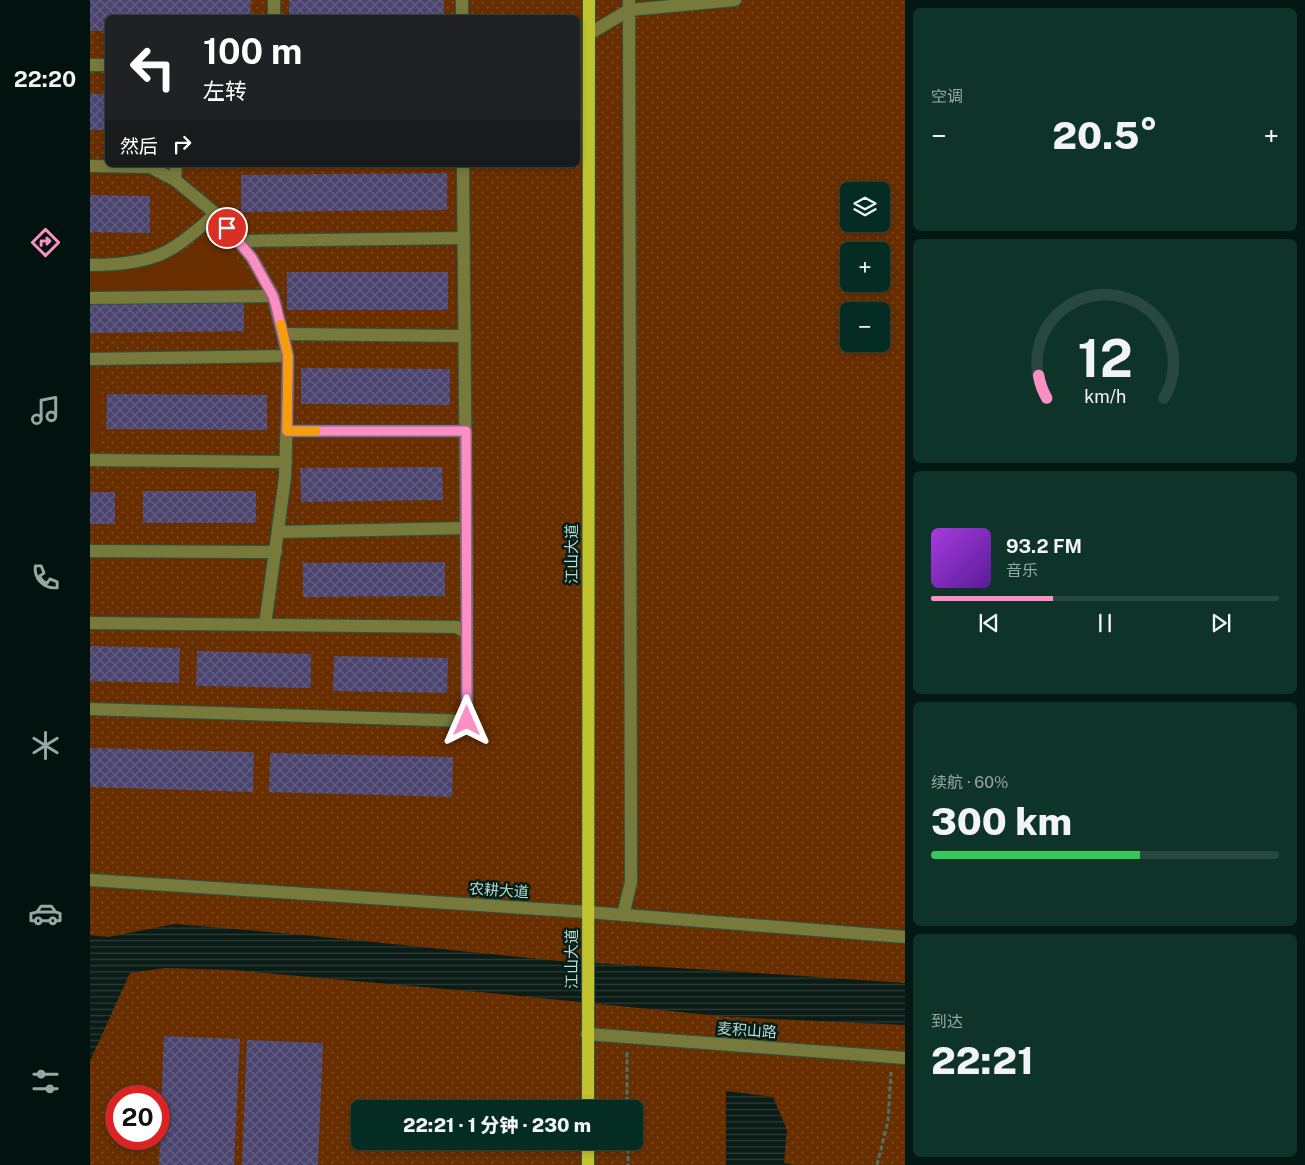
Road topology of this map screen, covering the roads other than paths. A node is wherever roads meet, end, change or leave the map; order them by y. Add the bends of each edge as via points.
1 (274, 0) edge
2 (462, 0) edge
3 (589, 0) edge
4 (735, 0) edge
5 (629, 5) edge
6 (274, 15) edge
7 (462, 15) edge
8 (589, 34) junction
9 (90, 65) edge
10 (105, 65) edge
11 (90, 166) edge
12 (105, 166) edge
13 (150, 167) edge
14 (176, 167) edge
15 (463, 167) edge
16 (175, 180) junction
17 (216, 214) junction
18 (464, 238) junction
19 (238, 241) junction
20 (90, 265) edge
21 (273, 296) junction
22 (91, 298) dead end
23 (283, 334) junction
24 (465, 336) junction
25 (288, 356) junction
26 (90, 358) edge
27 (287, 431) junction
28 (466, 431) junction
29 (90, 460) edge
30 (286, 462) junction
31 (466, 528) junction
32 (278, 532) junction
33 (90, 551) edge
34 (276, 552) junction
35 (90, 623) edge
36 (265, 625) junction
37 (467, 633) junction
38 (90, 709) edge
39 (90, 880) edge
40 (623, 915) junction
41 (587, 919) junction
42 (905, 937) edge
43 (587, 1030) junction
44 (899, 1057) edge
45 (588, 1100) edge
46 (588, 1150) edge
47 (588, 1165) edge

1 - 6 street
2 - 7 street
3 - 8 main road, 江山大道
4 - 5 street
5 - 8 street
5 - 40 street via 630,882
8 - 41 main road, 江山大道
9 - 10 street
11 - 12 street
13 - 16 street
14 - 16 street
15 - 18 street
16 - 17 street
17 - 19 street
17 - 20 street via 187,239 156,256 110,265
18 - 19 street
18 - 24 street
19 - 21 street via 252,258
21 - 22 street
21 - 23 street
23 - 24 street
23 - 25 street
24 - 28 street
25 - 26 street
25 - 27 street
27 - 28 street
27 - 30 street
28 - 31 street
29 - 30 street
30 - 32 street
31 - 32 street
31 - 37 street
32 - 34 street
33 - 34 street
34 - 36 street
35 - 36 street
36 - 37 street via 458,627
37 - 38 street via 467,721
39 - 41 street, 农耕大道
40 - 41 street, 农耕大道
40 - 42 street, 农耕大道
41 - 43 main road, 江山大道
43 - 44 street, 麦积山路 via 627,1037
43 - 45 main road, 江山大道
46 - 47 main road

